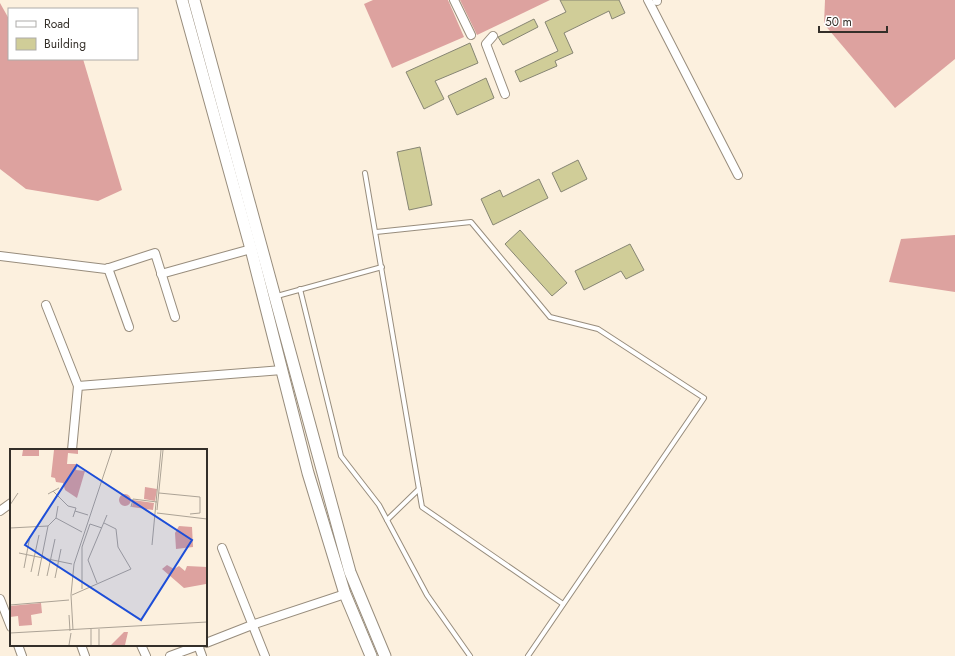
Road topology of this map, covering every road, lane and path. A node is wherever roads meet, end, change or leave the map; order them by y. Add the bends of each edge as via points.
1 (182, 0) edge
2 (194, 0) edge
3 (454, 0) edge
4 (648, 0) edge
5 (471, 35) dead end
6 (493, 36) dead end
7 (505, 94) dead end
8 (365, 173) dead end
9 (738, 176) dead end
10 (376, 232) junction
11 (250, 249) junction
12 (0, 256) edge
13 (382, 267) junction
14 (108, 268) junction
15 (161, 274) junction
16 (300, 289) junction
17 (276, 296) junction
18 (46, 305) dead end
19 (175, 317) dead end
20 (129, 327) dead end
21 (282, 370) junction
22 (78, 386) junction
23 (72, 449) edge
24 (419, 489) junction
25 (10, 504) edge
26 (0, 511) edge
27 (388, 520) junction
28 (222, 548) dead end
29 (345, 594) junction
30 (0, 598) edge
31 (563, 604) junction
32 (10, 624) edge
33 (252, 625) junction
34 (207, 643) edge
35 (18, 646) edge
36 (81, 646) edge
37 (141, 646) edge
38 (198, 646) edge
39 (201, 646) edge
40 (22, 656) edge
41 (85, 656) edge
42 (146, 656) edge
43 (170, 656) edge
44 (202, 656) edge
45 (265, 656) edge
46 (371, 656) edge
47 (385, 656) edge
48 (470, 656) edge
49 (528, 656) edge

1 - 11 main road
2 - 17 main road
3 - 5 street
4 - 9 street
6 - 7 street via 486,44
8 - 10 lane
10 - 13 lane
10 - 31 lane via 471,222 550,317 598,329 704,398
11 - 15 street
11 - 21 main road
12 - 14 street
13 - 16 lane
13 - 24 lane
14 - 15 street via 155,253
14 - 20 street
15 - 19 street
16 - 17 lane
16 - 27 lane via 341,456
17 - 47 main road via 350,572
18 - 22 street
21 - 22 street
21 - 29 main road via 302,452
22 - 23 street
24 - 27 lane
24 - 31 lane via 422,507
25 - 26 street
27 - 48 lane via 426,595
28 - 33 street
29 - 33 street
29 - 46 main road
30 - 32 street
31 - 49 lane
33 - 34 street
33 - 45 street
35 - 40 street
36 - 41 street
37 - 42 street
38 - 43 street
39 - 44 street

